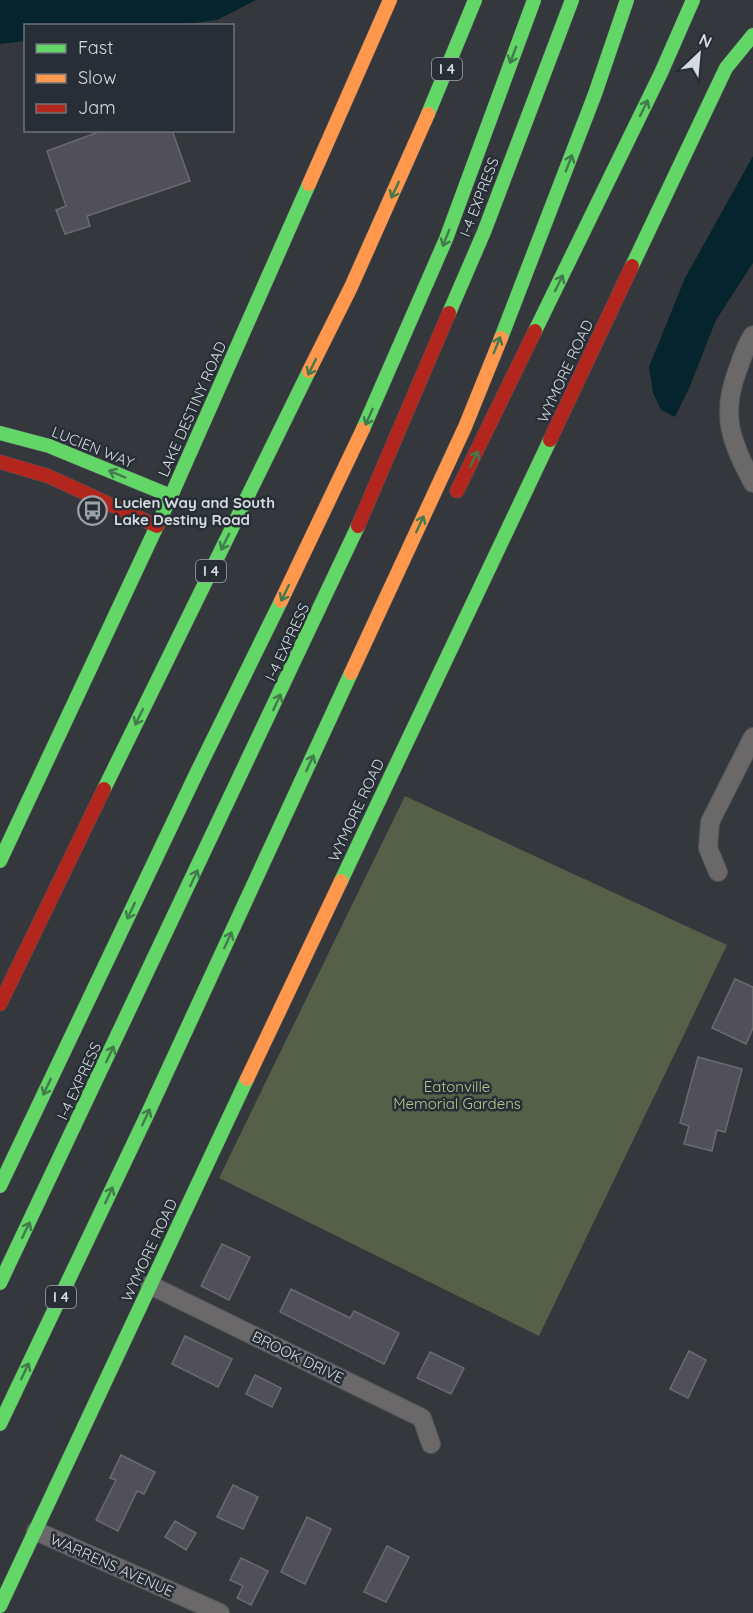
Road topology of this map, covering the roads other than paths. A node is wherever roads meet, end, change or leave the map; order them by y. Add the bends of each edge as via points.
1 (390, 0) edge
2 (462, 0) edge
3 (475, 0) edge
4 (534, 0) edge
5 (572, 0) edge
6 (627, 0) edge
7 (684, 0) edge
8 (693, 0) edge
9 (753, 35) edge
10 (661, 73) junction
11 (419, 137) junction
12 (753, 335) edge
13 (0, 433) edge
14 (0, 462) edge
15 (753, 483) edge
16 (171, 496) junction
17 (453, 501) dead end
18 (157, 526) junction
19 (429, 537) dead end
20 (396, 577) junction
21 (753, 736) edge
22 (0, 861) edge
23 (718, 872) dead end
24 (0, 1004) edge
25 (0, 1186) edge
26 (0, 1283) edge
27 (150, 1284) junction
28 (0, 1424) edge
29 (431, 1444) dead end
30 (36, 1531) junction
31 (0, 1606) edge
32 (220, 1613) edge

1 - 16 main road, LAKE DESTINY ROAD
2 - 11 main road
3 - 11 main road, I 4
4 -> 25 main road, I-4 EXPRESS via 446,239 346,468
26 -> 5 main road, I-4 EXPRESS via 343,561 484,232
20 -> 6 main road, I 4 via 465,427 551,211
7 - 10 main road
8 - 10 main road
9 - 27 main road, WYMORE ROAD via 726,68
17 -> 10 main road
11 -> 24 main road, I 4 via 351,287
12 - 15 street via 730,389 728,416 738,456
16 -> 13 main road, LUCIEN WAY via 49,446
14 - 18 main road via 48,476
16 - 18 main road, LAKE DESTINY ROAD
18 - 22 main road, LAKE DESTINY ROAD
19 - 20 main road
28 -> 20 main road, I 4
21 - 23 street via 710,822 708,848
27 - 29 street, BROOK DRIVE via 422,1418
27 - 30 main road, WYMORE ROAD
30 - 31 main road, WYMORE ROAD
30 - 32 street, WARRENS AVENUE

